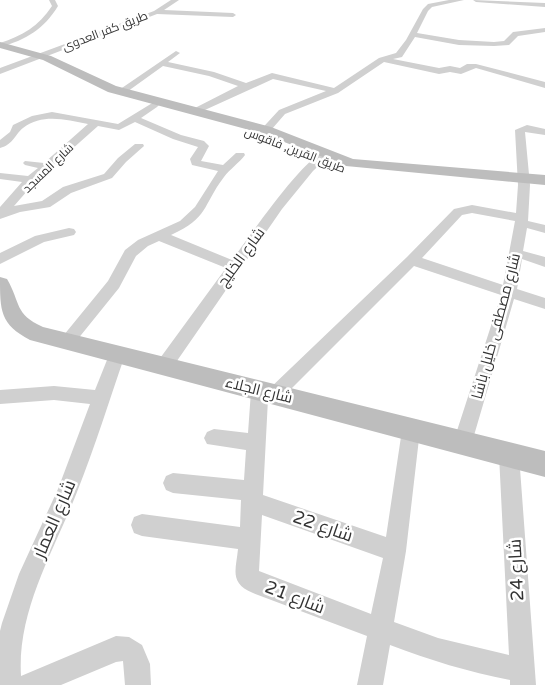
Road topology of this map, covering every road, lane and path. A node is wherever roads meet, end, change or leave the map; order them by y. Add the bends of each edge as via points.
1 (52, 0) edge
2 (176, 0) edge
3 (461, 0) edge
4 (476, 0) edge
5 (545, 5) edge
6 (156, 12) junction
7 (233, 15) dead end
8 (545, 30) edge
9 (412, 34) junction
10 (0, 45) edge
11 (484, 51) junction
12 (176, 53) dead end
13 (34, 57) junction
14 (382, 60) junction
15 (162, 62) junction
16 (479, 67) junction
17 (0, 71) edge
18 (545, 85) edge
19 (246, 86) junction
20 (335, 91) junction
21 (121, 92) junction
22 (164, 105) junction
23 (196, 110) junction
24 (134, 119) junction
25 (216, 119) junction
26 (96, 123) junction
27 (263, 132) junction
28 (545, 132) edge
29 (0, 145) edge
30 (139, 146) dead end
31 (240, 155) dead end
32 (322, 158) junction
33 (29, 163) dead end
34 (46, 167) junction
35 (225, 169) junction
36 (0, 176) edge
37 (31, 180) junction
38 (545, 180) edge
39 (524, 182) junction
40 (545, 187) edge
41 (0, 215) edge
42 (522, 221) junction
43 (545, 229) edge
44 (68, 232) dead end
45 (160, 236) junction
46 (516, 253) junction
47 (0, 259) edge
48 (412, 260) junction
49 (545, 262) edge
50 (234, 266) junction
51 (1, 289) edge
52 (508, 292) junction
53 (545, 304) edge
54 (67, 341) junction
55 (117, 355) junction
56 (164, 366) junction
57 (267, 392) junction
58 (0, 397) edge
59 (101, 398) junction
60 (411, 430) junction
61 (214, 438) dead end
62 (256, 442) junction
63 (463, 443) junction
64 (509, 455) junction
65 (545, 464) edge
66 (173, 483) dead end
67 (251, 496) junction
68 (142, 525) dead end
69 (248, 538) junction
70 (395, 551) junction
71 (381, 630) junction
72 (522, 677) edge
73 (8, 685) edge
74 (30, 685) edge
75 (138, 685) edge
76 (370, 685) edge

1 - 10 street via 55,6 46,22 35,31
2 - 6 street, طريق كفر العدوى
3 - 9 street via 428,6
4 - 5 street
6 - 7 street
6 - 13 street, طريق كفر العدوى
8 - 11 street via 516,34 511,41
9 - 11 street
9 - 14 street via 402,52
10 - 13 main road, طريق القرين, فاقوس
11 - 16 street
12 - 15 street
13 - 17 street, طريق كفر العدوى
13 - 21 main road, طريق القرين, فاقوس via 69,68
13 - 22 main road, طريق القرين, فاقوس via 99,90
14 - 16 street via 439,71
14 - 20 street
15 - 19 street
15 - 21 street
16 - 18 street
19 - 20 street via 275,76
19 - 23 street
20 - 27 street via 282,112
21 - 22 main road, طريق القرين, فاقوس
22 - 23 main road, طريق القرين, فاقوس
22 - 24 street
22 - 25 main road, طريق القرين, فاقوس
23 - 25 main road, طريق القرين, فاقوس
24 - 26 street via 119,126
24 - 35 street via 177,137 200,142 204,146 196,163
25 - 27 main road, طريق القرين, فاقوس
26 - 29 street via 43,116 17,126 14,134
26 - 34 street, شارع المسجد
27 - 32 main road, طريق القرين, فاقوس
28 - 39 street, شارع مصطفى خليل باشا via 520,130
30 - 41 street via 108,176 67,190 46,204
31 - 35 street
32 - 39 main road, طريق القرين, فاقوس via 337,168 359,173
32 - 50 street, شارع الخليج via 278,206
33 - 34 street
34 - 37 street, شارع المسجد
35 - 45 street via 194,216
36 - 37 street
37 - 41 street, شارع المسجد
38 - 39 main road, طريق القرين, فاقوس
39 - 40 main road, طريق القرين, فاقوس
39 - 42 street, شارع مصطفى خليل باشا
42 - 43 street
42 - 46 street, شارع مصطفى خليل باشا
42 - 48 street via 472,209 462,210
44 - 47 street via 40,238
45 - 50 street
45 - 54 street via 143,242 130,253 114,284
46 - 49 street
46 - 52 street, شارع مصطفى خليل باشا
48 - 52 street
48 - 57 street
50 - 56 street, شارع الخليج
51 - 54 main road, شارع الجلاء via 10,314 21,328
52 - 53 street
52 - 63 street, شارع مصطفى خليل باشا
54 - 55 main road, شارع الجلاء
55 - 56 main road, شارع الجلاء
55 - 59 street, شارع العمار
56 - 57 main road, شارع الجلاء
57 - 60 main road, شارع الجلاء
57 - 62 street, شارع 21
58 - 59 street via 54,393
59 - 73 street, شارع العمار via 67,492 30,574 7,656
60 - 63 main road, شارع الجلاء
60 - 70 street
61 - 62 street
62 - 67 street, شارع 21
63 - 64 main road, شارع الجلاء
64 - 65 main road, شارع الجلاء
64 - 72 street, شارع 24
66 - 67 street, شارع 22
67 - 69 street, شارع 21
67 - 70 street, شارع 22
68 - 69 street
69 - 71 street, شارع 21 via 247,577
70 - 71 street
71 - 72 street, شارع 21
71 - 76 street
74 - 75 street via 125,647 135,657

